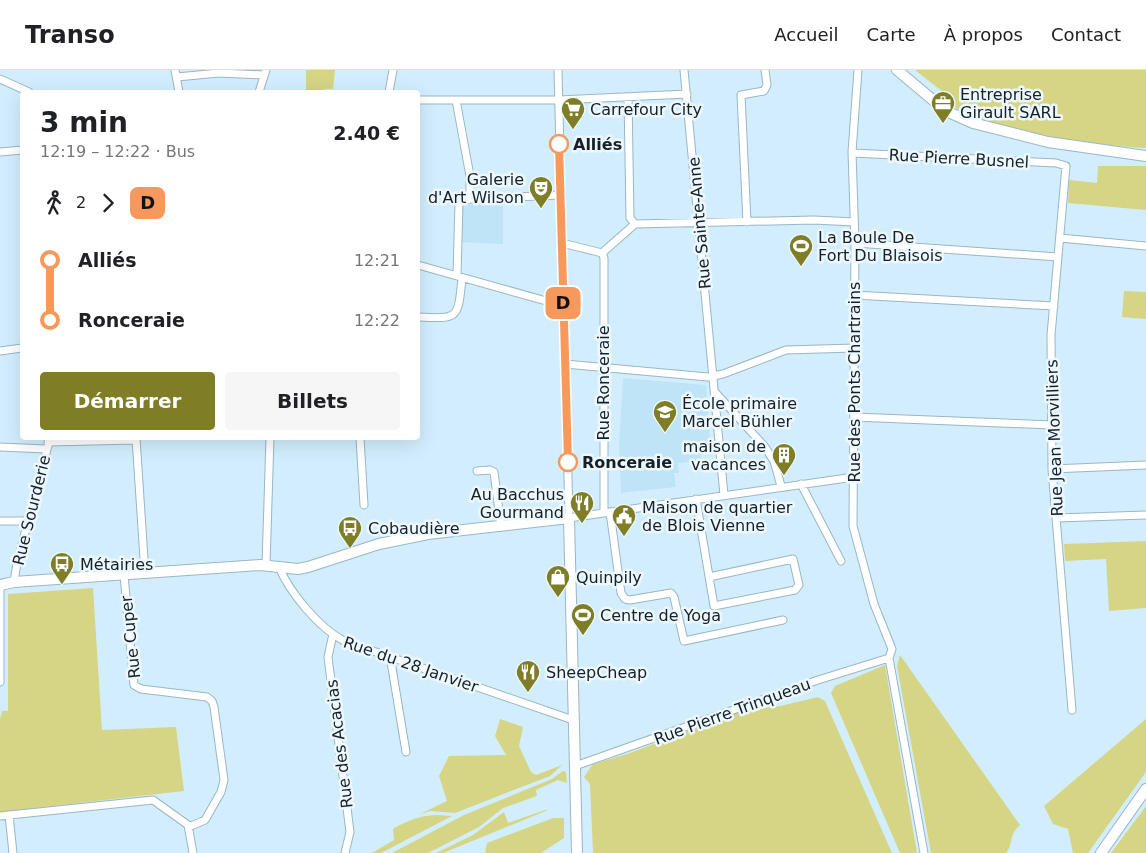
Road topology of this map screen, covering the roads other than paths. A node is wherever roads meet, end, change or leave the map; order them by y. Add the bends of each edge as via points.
1 (393, 70) edge
2 (558, 70) edge
3 (684, 70) edge
4 (766, 70) edge
5 (858, 70) edge
6 (897, 70) edge
7 (265, 72) edge
8 (176, 74) edge
9 (0, 79) edge
10 (25, 90) edge
11 (179, 90) edge
12 (260, 90) edge
13 (389, 90) edge
14 (687, 94) junction
15 (628, 98) junction
16 (420, 100) edge
17 (456, 100) junction
18 (559, 100) junction
19 (20, 150) edge
20 (0, 152) edge
21 (853, 153) junction
22 (1146, 156) edge
23 (1065, 166) joint
24 (561, 195) junction
25 (470, 199) junction
26 (700, 222) junction
27 (747, 222) junction
28 (854, 222) junction
29 (635, 224) junction
30 (1060, 238) junction
31 (562, 243) junction
32 (855, 243) junction
33 (1146, 246) edge
34 (602, 252) junction
35 (1058, 257) junction
36 (420, 266) edge
37 (460, 277) junction
38 (854, 295) junction
39 (564, 306) junction
40 (1054, 306) junction
41 (420, 316) edge
42 (20, 348) edge
43 (854, 348) junction
44 (0, 351) edge
45 (565, 364) junction
46 (603, 368) junction
47 (713, 376) junction
48 (715, 392) junction
49 (854, 417) junction
50 (1052, 425) junction
51 (120, 440) edge
52 (136, 440) edge
53 (270, 440) edge
54 (360, 440) edge
55 (48, 443) edge
56 (0, 447) edge
57 (1146, 465) edge
58 (1052, 469) junction
59 (477, 471) dead end
60 (854, 477) junction
61 (801, 484) junction
62 (781, 486) junction
63 (724, 495) junction
64 (696, 499) junction
65 (364, 505) dead end
66 (607, 513) junction
67 (1146, 515) edge
68 (569, 518) junction
69 (1057, 518) junction
70 (0, 521) edge
71 (28, 522) junction
72 (501, 527) junction
73 (841, 561) dead end
74 (266, 566) junction
75 (279, 567) junction
76 (145, 574) junction
77 (124, 575) junction
78 (709, 577) junction
79 (14, 582) junction
80 (0, 585) edge
81 (783, 620) dead end
82 (333, 634) junction
83 (390, 656) junction
84 (888, 658) junction
85 (0, 682) edge
86 (1072, 710) dead end
87 (573, 720) junction
88 (406, 752) dead end
89 (575, 766) junction
90 (1146, 789) edge
91 (9, 815) junction
92 (0, 816) edge
93 (189, 827) junction
94 (13, 853) edge
95 (193, 853) edge
96 (345, 853) edge
97 (577, 853) edge
98 (924, 853) edge
99 (1100, 853) edge

1 - 13 street
2 - 18 street
3 - 14 street, Rue Sainte-Anne
4 - 27 street via 764,91 741,95
5 - 21 street, Rue des Ponts Chartrains
6 - 22 main road via 946,111 973,123 1048,142
7 - 8 street
7 - 12 street
8 - 11 street
9 - 10 street
14 - 15 street
14 - 26 street, Rue Sainte-Anne
15 - 18 street
15 - 29 street via 630,218
16 - 17 street
17 - 18 street
17 - 25 street via 470,176
18 - 24 street
19 - 20 street
21 - 23 street, Rue Pierre Busnel
21 - 28 street, Rue des Ponts Chartrains
23 - 30 street, Rue Jean Morvilliers
24 - 25 street
24 - 31 street
25 - 37 street via 461,201 457,206
26 - 27 street
26 - 29 street
26 - 47 street, Rue Sainte-Anne
27 - 28 street
28 - 32 street, Rue des Ponts Chartrains
29 - 34 street
30 - 33 street
30 - 35 street, Rue Jean Morvilliers
31 - 34 street
31 - 39 street
32 - 35 street
32 - 38 street, Rue des Ponts Chartrains
34 - 46 street, Rue Ronceraie
35 - 40 street, Rue Jean Morvilliers
36 - 37 street
37 - 39 street
37 - 41 street via 460,304 455,314 446,318
38 - 40 street
38 - 43 street, Rue des Ponts Chartrains
39 - 45 street
40 - 50 street, Rue Jean Morvilliers via 1051,335
42 - 44 street
43 - 47 street via 786,350
43 - 49 street, Rue des Ponts Chartrains
45 - 46 street
45 - 68 street
46 - 47 street
46 - 66 street, Rue Ronceraie
47 - 48 street, Rue Sainte-Anne
48 - 62 street via 765,447 774,460
48 - 63 street, Rue Sainte-Anne
49 - 50 street
49 - 60 street, Rue des Ponts Chartrains
50 - 58 street, Rue Jean Morvilliers
51 - 55 street
52 - 76 street
53 - 74 street
54 - 65 street
55 - 56 street
55 - 71 street, Rue Sourderie
57 - 58 street
58 - 69 street, Rue Jean Morvilliers
59 - 72 street via 494,472
60 - 61 street
60 - 84 street, Rue des Ponts Chartrains via 853,526 874,604 892,649
61 - 62 street
61 - 73 street
62 - 63 street
63 - 64 street
64 - 66 street
64 - 78 street
66 - 68 street
66 - 81 street, Rue Ronceraie via 621,594 630,600 671,593 684,642
67 - 69 street
68 - 72 main road
68 - 87 main road
69 - 86 street, Rue Jean Morvilliers
70 - 71 street
71 - 79 street, Rue Sourderie
72 - 75 main road via 428,534 378,544 308,567
74 - 75 main road
74 - 76 main road
75 - 82 street, Rue du 28 Janvier via 291,590
76 - 77 main road
77 - 79 main road
77 - 93 street, Rue Cuper via 134,685 141,689 207,697 213,703 224,784 205,820
78 - 78 street via 714,606 795,590 799,585 793,559
79 - 80 main road
80 - 85 street
82 - 83 street, Rue du 28 Janvier
82 - 96 street, Rue des Acacias via 328,657 350,832
83 - 87 street, Rue du 28 Janvier
83 - 88 street
84 - 89 street, Rue Pierre Trinqueau
84 - 98 street, Rue des Ponts Chartrains
87 - 89 main road
89 - 97 main road
90 - 99 main road
91 - 92 street
91 - 93 street via 153,800
91 - 94 street
93 - 95 street

